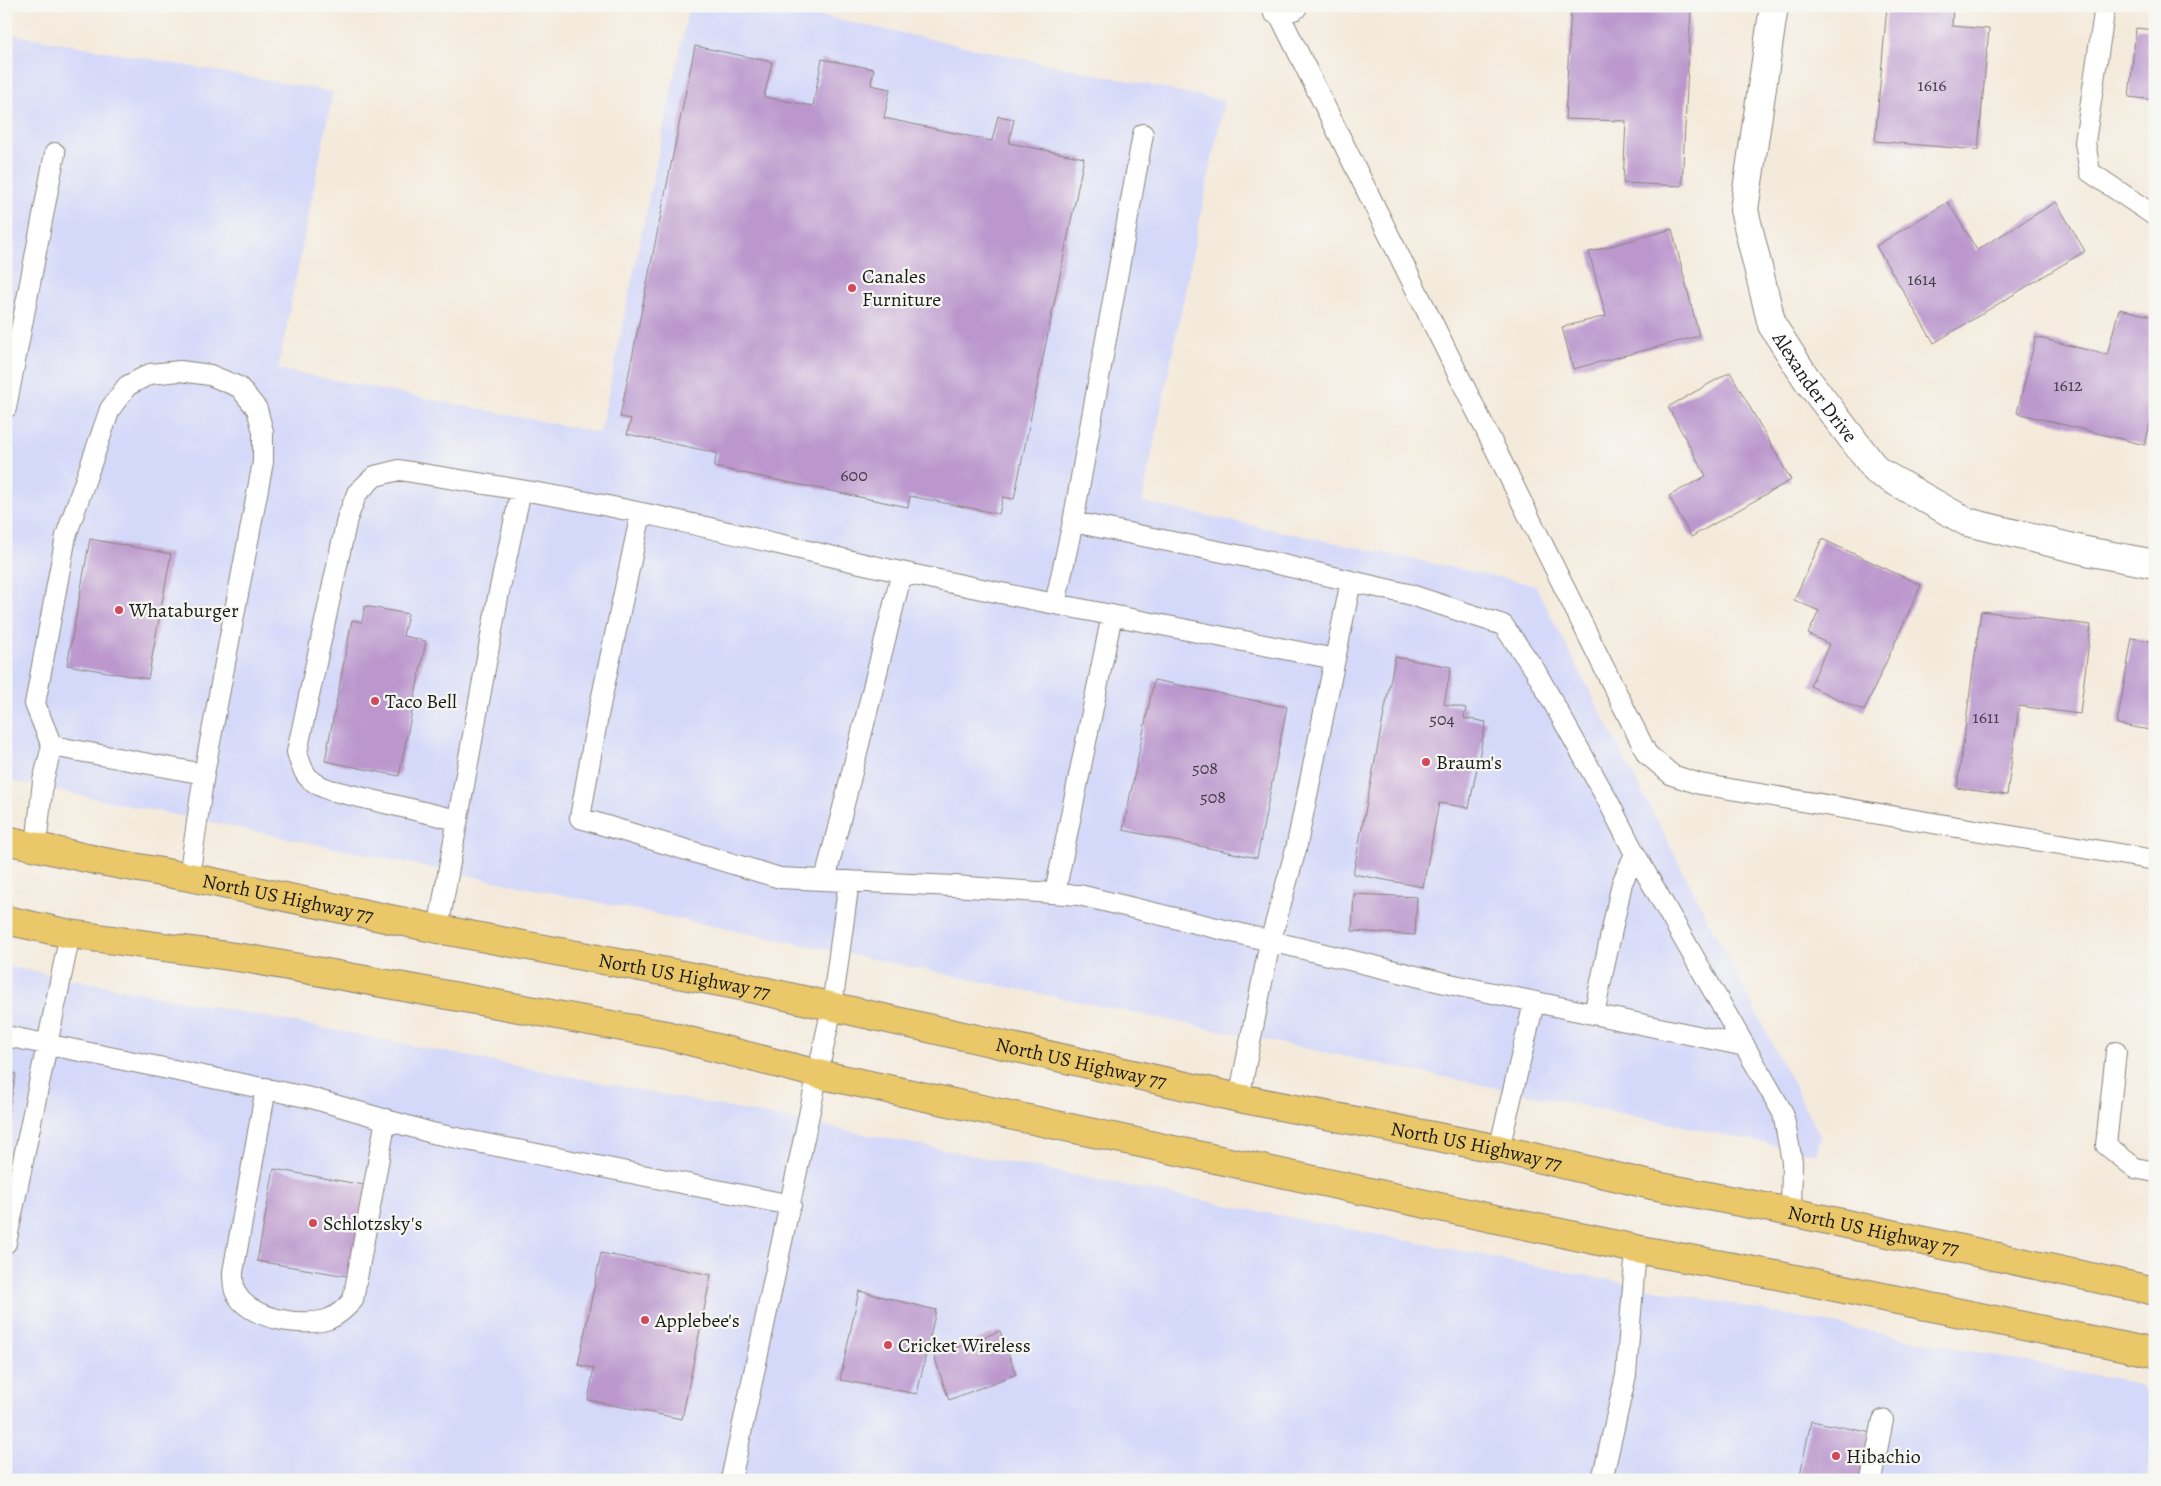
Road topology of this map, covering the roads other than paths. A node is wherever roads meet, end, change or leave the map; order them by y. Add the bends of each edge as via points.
1 (1774, 6) edge
2 (2105, 6) edge
3 (1285, 8) edge
4 (1143, 134) dead end
5 (55, 153) dead end
6 (2155, 216) edge
7 (6, 408) edge
8 (521, 490) junction
9 (641, 513) junction
10 (1072, 522) junction
11 (2155, 564) edge
12 (902, 572) junction
13 (1351, 581) junction
14 (1055, 604) junction
15 (1112, 615) junction
16 (1335, 659) junction
17 (52, 746) junction
18 (204, 774) junction
19 (457, 820) junction
20 (6, 840) edge
21 (36, 846) junction
22 (1635, 854) junction
23 (2155, 860) edge
24 (189, 877) junction
25 (825, 880) junction
26 (848, 881) junction
27 (1055, 893) junction
28 (6, 920) edge
29 (438, 929) junction
30 (70, 934) junction
31 (1270, 942) junction
32 (1534, 1004) junction
33 (832, 1007) junction
34 (1594, 1014) junction
35 (6, 1036) edge
36 (46, 1044) junction
37 (1745, 1046) junction
38 (2116, 1052) dead end
39 (818, 1074) junction
40 (266, 1088) junction
41 (1239, 1098) junction
42 (386, 1119) junction
43 (1499, 1149) junction
44 (2155, 1172) edge
45 (791, 1205) junction
46 (1791, 1212) junction
47 (6, 1243) edge
48 (1636, 1249) junction
49 (2155, 1291) edge
50 (2155, 1353) edge
51 (1883, 1420) dead end
52 (731, 1480) edge
53 (1602, 1480) edge
54 (1871, 1480) edge

1 - 11 street, Alexander Drive via 1744,210 1772,325 1806,378 1877,471 1967,522
2 - 6 lane via 2085,142 2090,172
3 - 23 lane via 1647,754 1672,775 1700,784
4 - 10 lane
5 - 7 lane
8 - 9 lane
8 - 19 lane
8 - 19 lane via 399,470 375,476 357,493 347,519 297,752 302,770 314,784
9 - 12 lane
9 - 25 lane via 598,715 580,818 780,878
10 - 13 lane
10 - 14 lane
12 - 14 lane
12 - 25 lane
13 - 16 lane
13 - 22 lane via 1408,594 1503,625 1535,670
14 - 15 lane
15 - 16 lane
15 - 27 lane
16 - 31 lane via 1296,849
17 - 18 lane
17 - 18 lane via 35,704 66,536 110,409 127,386 150,374 180,371 210,375 239,387 257,410 263,432 263,462
17 - 21 lane via 42,781
18 - 24 lane
19 - 29 lane
20 - 21 main road, North US Highway 77
21 - 24 main road, North US Highway 77
22 - 34 lane via 1622,883
22 - 37 lane
24 - 29 main road, North US Highway 77
25 - 26 lane
26 - 27 lane
26 - 33 lane
27 - 31 lane via 1080,895
28 - 30 main road
29 - 33 main road, North US Highway 77 via 741,986
30 - 36 lane
30 - 39 main road via 250,959 666,1035
31 - 32 lane
31 - 41 lane
32 - 34 lane
32 - 43 lane
33 - 39 lane
33 - 41 main road, North US Highway 77
34 - 37 lane
35 - 36 lane
36 - 40 lane
36 - 47 lane
37 - 46 lane via 1783,1113 1792,1162
38 - 44 lane via 2106,1145 2135,1168
39 - 45 lane
39 - 48 main road
40 - 42 lane
40 - 42 lane via 232,1272 235,1291 243,1303 261,1314 306,1323 328,1319 342,1312 353,1300
41 - 43 main road, North US Highway 77
42 - 45 lane via 432,1133
43 - 46 main road, North US Highway 77 via 1651,1186
45 - 52 lane
46 - 49 main road, North US Highway 77
48 - 50 main road
48 - 53 lane via 1626,1375
51 - 54 lane

